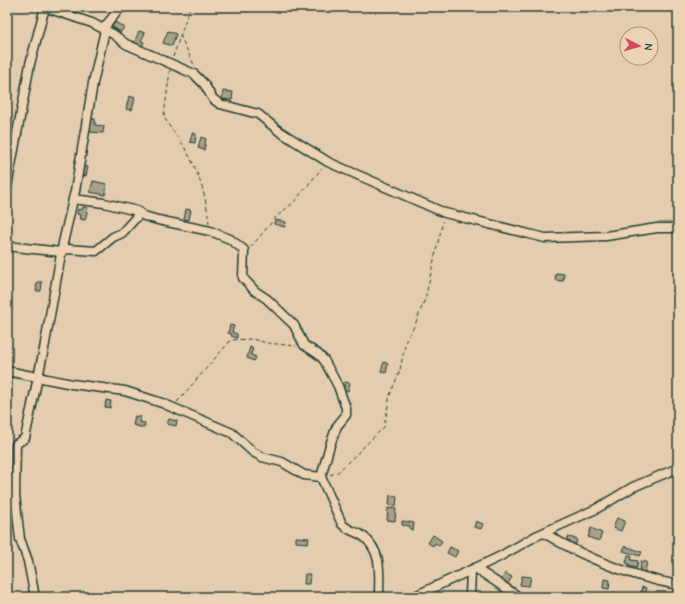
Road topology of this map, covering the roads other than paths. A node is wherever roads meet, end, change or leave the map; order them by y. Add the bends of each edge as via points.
1 (45, 7) edge
2 (121, 7) edge
3 (104, 30) junction
4 (7, 187) edge
5 (73, 198) junction
6 (140, 213) junction
7 (678, 228) edge
8 (7, 246) edge
9 (61, 252) junction
10 (7, 371) edge
11 (37, 378) junction
12 (678, 468) edge
13 (321, 477) junction
14 (544, 533) junction
15 (473, 569) junction
16 (678, 585) edge
17 (35, 597) edge
18 (380, 597) edge
19 (413, 597) edge
20 (470, 597) edge
21 (519, 597) edge

1 - 3 street via 69,14
1 - 4 street via 30,64
2 - 3 street
3 - 5 street
3 - 7 street via 126,44 194,74 213,99 220,104 258,114 275,129 328,162 445,212 545,238 606,236 657,228
5 - 6 street
5 - 9 street
6 - 9 street via 122,233 113,237 99,250 67,249
6 - 13 street via 153,219 210,232 234,242 244,250 243,278 294,325 305,347 324,360 338,386 346,415 330,444
8 - 9 street
9 - 11 street
10 - 11 street
11 - 13 street via 125,391 174,407 232,433 262,457 282,462 304,475
11 - 17 street via 25,438 17,442 15,484 20,539 28,561
12 - 14 street via 633,487 596,509
13 - 18 street via 342,524 362,535 378,554
14 - 15 street
14 - 16 street via 594,559 647,579
15 - 19 street
15 - 20 street
15 - 21 street

